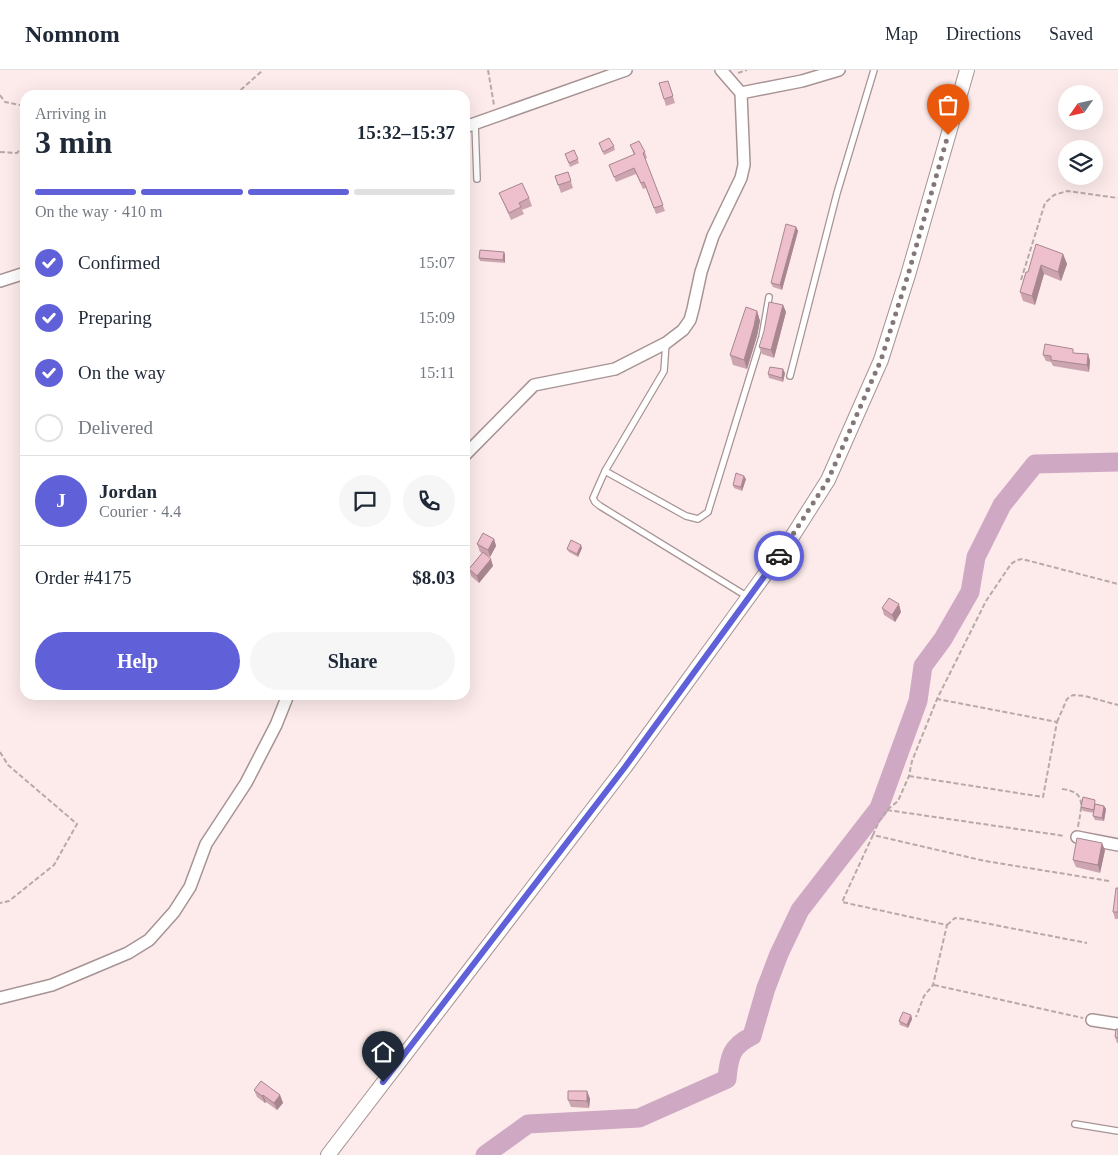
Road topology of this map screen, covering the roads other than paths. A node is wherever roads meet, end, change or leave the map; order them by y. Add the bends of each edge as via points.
1 (626, 70) edge
2 (720, 70) edge
3 (839, 70) edge
4 (874, 70) edge
5 (967, 70) edge
6 (741, 93) junction
7 (470, 125) edge
8 (477, 179) dead end
9 (20, 275) edge
10 (0, 281) edge
11 (768, 297) dead end
12 (666, 343) junction
13 (790, 376) dead end
14 (470, 450) edge
15 (605, 471) junction
16 (749, 598) junction
17 (286, 700) edge
18 (1076, 837) edge
19 (1118, 846) edge
20 (0, 998) edge
21 (1092, 1020) road end
22 (1118, 1024) edge
23 (1075, 1124) dead end
24 (1118, 1131) edge
25 (328, 1155) edge

1 - 7 street
2 - 6 street
3 - 6 street
4 - 13 lane via 837,193
5 - 16 street via 881,360 828,480
6 - 12 street via 744,165 741,178 712,236 690,320
7 - 8 lane
9 - 10 street
11 - 15 lane via 762,337 708,512 698,519 686,516
12 - 14 street via 615,369 534,385
12 - 15 lane via 664,371
15 - 16 lane via 593,498 595,502
16 - 25 street via 625,767
17 - 20 street via 246,782 206,844 190,887 174,912 149,940 128,953 52,985
18 - 19 street
21 - 22 street
23 - 24 lane

